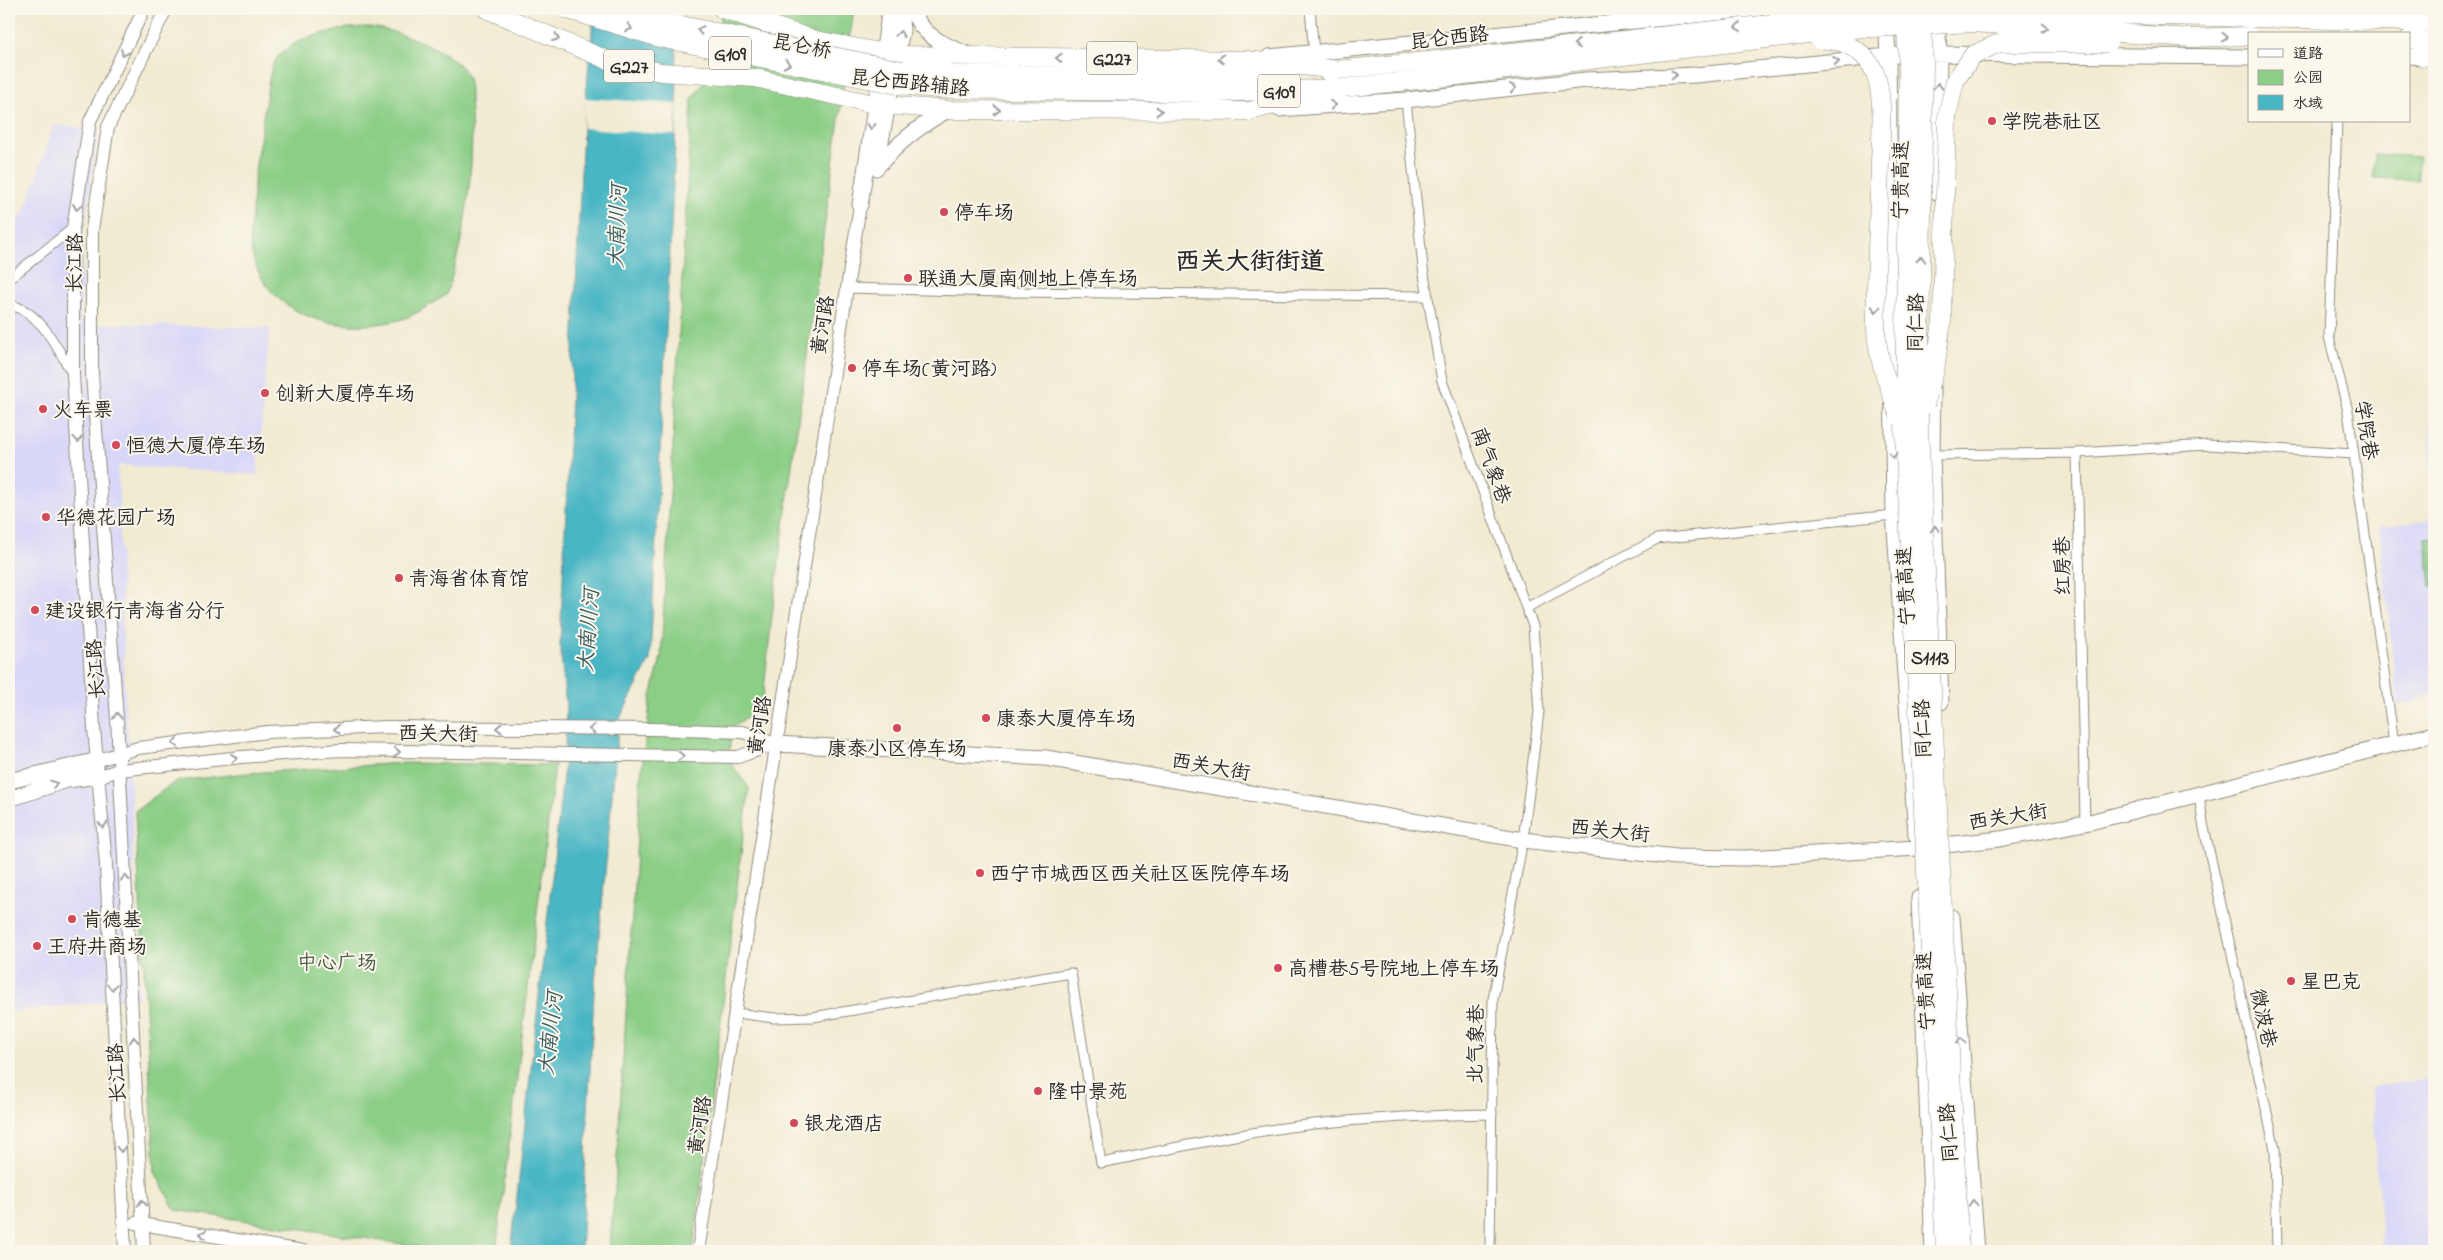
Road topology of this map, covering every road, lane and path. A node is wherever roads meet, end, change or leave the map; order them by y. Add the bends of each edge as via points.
1 (144, 9) edge
2 (166, 9) edge
3 (486, 9) edge
4 (566, 9) edge
5 (620, 9) edge
6 (890, 9) edge
7 (900, 9) edge
8 (912, 9) edge
9 (1310, 9) edge
10 (1641, 9) edge
11 (1758, 9) edge
12 (1844, 9) edge
13 (1905, 9) edge
14 (1922, 9) edge
15 (1936, 9) edge
16 (1998, 9) edge
17 (2243, 9) edge
18 (1879, 10) edge
19 (728, 11) edge
20 (1970, 13) junction
21 (1626, 16) edge
22 (2388, 18) junction
23 (2434, 22) edge
24 (2248, 36) edge
25 (2191, 38) junction
26 (2410, 39) edge
27 (1450, 40) junction
28 (2434, 42) edge
29 (1675, 51) junction
30 (1314, 53) junction
31 (1939, 53) junction
32 (890, 55) junction
33 (1888, 56) junction
34 (975, 57) junction
35 (2248, 57) edge
36 (1247, 60) junction
37 (1339, 70) junction
38 (1216, 85) junction
39 (1342, 88) junction
40 (1490, 91) junction
41 (1406, 100) junction
42 (880, 104) junction
43 (948, 110) junction
44 (1250, 111) junction
45 (2337, 122) edge
46 (876, 168) junction
47 (860, 205) junction
48 (73, 228) junction
49 (9, 279) edge
50 (847, 288) junction
51 (1427, 296) junction
52 (9, 304) edge
53 (74, 375) junction
54 (1911, 430) junction
55 (2077, 453) junction
56 (2354, 454) junction
57 (1932, 455) junction
58 (1894, 516) junction
59 (1526, 608) junction
60 (2434, 734) edge
61 (775, 744) junction
62 (2394, 744) junction
63 (118, 753) junction
64 (98, 760) junction
65 (120, 770) junction
66 (100, 776) junction
67 (9, 781) edge
68 (2199, 794) junction
69 (9, 799) edge
70 (2085, 823) junction
71 (1523, 840) junction
72 (1946, 845) junction
73 (1917, 848) junction
74 (736, 1013) junction
75 (1492, 1114) junction
76 (124, 1221) junction
77 (143, 1224) junction
78 (125, 1251) edge
79 (144, 1251) edge
80 (303, 1251) edge
81 (698, 1251) edge
82 (1490, 1251) edge
83 (1933, 1251) edge
84 (1945, 1251) edge
85 (1960, 1251) edge
86 (1977, 1251) edge
87 (2277, 1251) edge

1 -> 48 main road, 长江路 via 90,121
63 -> 2 main road, 长江路 via 92,374 92,230 108,127
3 -> 42 highway, 昆仑西路辅路 / G227 via 610,61 661,72 755,78
4 -> 38 highway, 昆仑桥 / G109, bridge via 659,38 898,85 939,89
38 -> 5 highway, 昆仑桥 / G109, bridge via 902,70 661,21
6 - 32 main road
32 -> 7 main road via 902,30
8 - 34 main road via 917,23 942,44
9 - 30 street
10 - 21 main road
11 - 21 main road
12 - 18 highway, bridge
13 - 54 highway, 宁贵高速 / S1113, bridge
54 -> 14 highway, 宁贵高速 / S1113, bridge via 1924,62
15 - 31 main road, 同仁路
16 - 20 highway, bridge
17 - 22 main road
18 - 20 highway, 昆仑西路 / G109, bridge
18 - 33 main road, 同仁路
18 -> 37 highway, 昆仑西路 / G109, bridge
19 - 32 highway, 昆仑西路辅路 / G227 via 816,40
20 - 22 highway, 昆仑西路 / G109, bridge
21 - 27 main road
22 - 23 highway, 昆仑西路 / G109
25 -> 24 highway, 昆仑西路 / G109, bridge
29 -> 25 highway, 昆仑西路 / G109, bridge via 1851,29 1974,23
25 - 54 highway, bridge via 2132,43 1999,43 1973,55 1955,81 1947,117 1942,322 1935,370
26 - 28 highway
27 - 30 main road
27 - 37 main road via 1417,51 1366,58
29 - 39 highway, 昆仑西路 / G109, bridge
29 -> 54 highway, bridge via 1703,53 1824,39 1841,42 1870,62 1880,98 1876,327 1882,367
30 - 36 main road
31 - 33 main road
31 - 35 main road
57 -> 31 main road, 同仁路
32 - 34 highway, 昆仑西路辅路 / G227
32 - 42 main road
40 -> 33 main road via 1586,80 1696,75
33 -> 58 main road, 同仁路
36 -> 34 highway, 昆仑西路辅路 / G227
36 - 37 highway, 昆仑西路辅路 / G227
37 - 38 highway, 昆仑西路 / G109
38 - 39 highway, 昆仑西路 / G109
39 - 40 main road via 1375,94 1424,88
39 - 44 highway, 昆仑西路辅路 / G227
40 - 41 main road
44 -> 41 main road
41 - 51 street, 南气象巷
42 - 43 highway, 昆仑西路辅路 / G227
42 - 46 main road
42 -> 47 main road
43 -> 44 highway, 昆仑西路辅路 / G227
43 - 46 main road via 925,122
45 - 56 street, 学院巷 via 2329,337 2348,411
46 - 47 main road
47 - 50 main road, 黄河路
48 - 49 street
48 - 53 main road, 长江路
50 - 51 street
50 - 61 main road, 黄河路
51 - 59 street, 南气象巷 via 1442,381
52 - 53 street via 22,307 49,334
53 -> 64 main road, 长江路
54 - 84 highway, 宁贵高速 / S1113, bridge
54 - 85 highway, 宁贵高速 / S1113, bridge
55 - 56 street via 2208,445
55 - 57 street
55 - 70 street, 红房巷
56 - 62 street, 学院巷
72 -> 57 main road, 同仁路
58 - 59 street via 1657,539
58 - 73 main road, 同仁路
59 - 71 street, 南气象巷 via 1533,626 1539,712
60 - 62 main road, 西关大街
61 -> 63 main road, 西关大街 via 743,732 387,727 267,732
65 -> 61 main road, 西关大街 via 341,750 738,757
61 - 71 main road, 西关大街 via 1046,758
61 - 74 main road, 黄河路
62 - 68 main road, 西关大街
63 - 64 main road, 西关大街
63 - 65 main road, 长江路
64 - 66 main road, 长江路
64 - 67 main road
65 - 66 main road, 西关大街
77 -> 65 main road, 长江路
69 -> 66 main road via 67,780
66 -> 76 main road, 长江路
68 - 70 main road, 西关大街
68 - 87 street, 微波巷 via 2275,1149
70 - 72 main road, 西关大街
71 - 73 main road, 西关大街 via 1676,858 1746,858
71 - 75 street, 北气象巷 via 1493,999
72 - 73 main road, 西关大街
86 -> 72 main road, 同仁路
73 - 83 main road, 同仁路
74 - 75 street via 774,1018 813,1017 1071,973 1101,1163 1312,1124
74 - 81 main road, 黄河路
75 - 82 street, 北气象巷
76 - 77 main road
76 - 78 main road, 长江路
77 - 79 main road, 长江路
80 -> 77 main road

